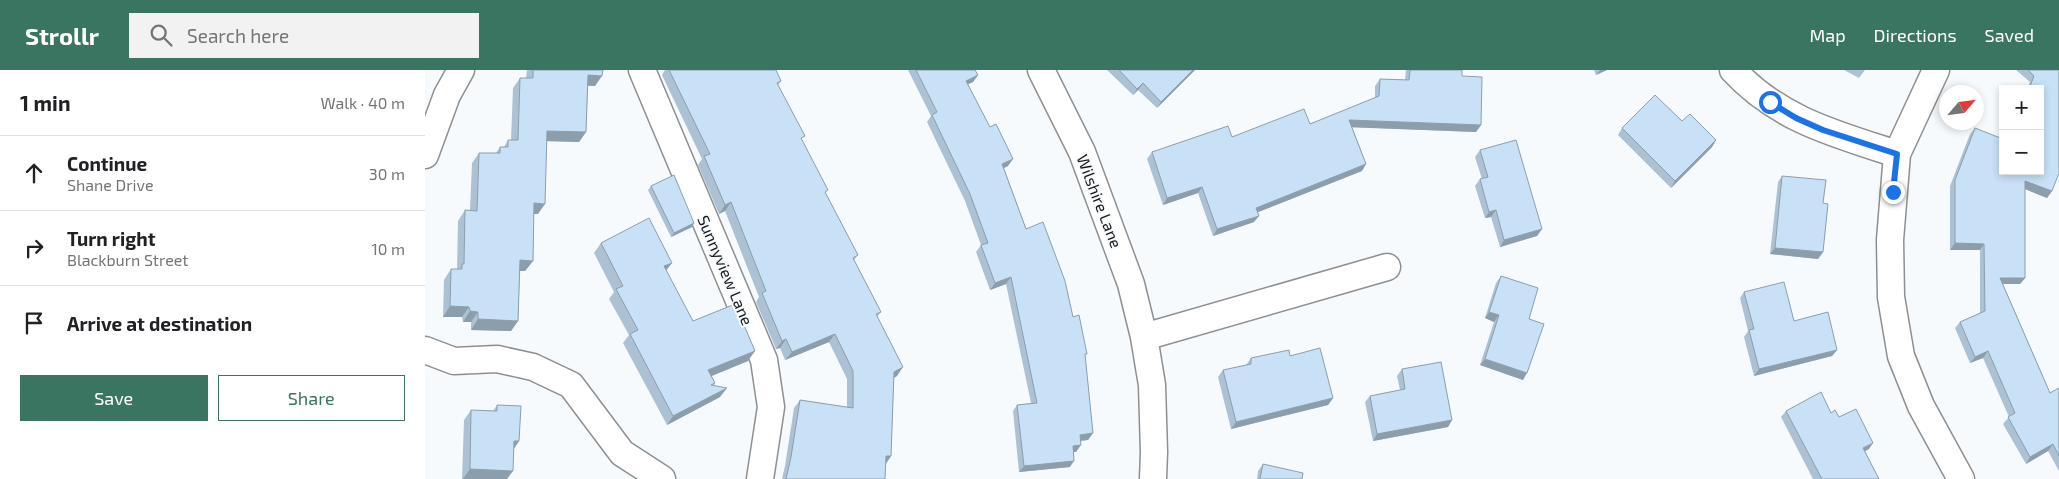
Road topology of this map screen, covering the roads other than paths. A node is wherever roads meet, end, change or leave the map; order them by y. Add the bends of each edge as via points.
1 (461, 70) edge
2 (642, 70) edge
3 (1041, 70) edge
4 (1733, 70) edge
5 (1936, 70) edge
6 (1897, 154) junction
7 (425, 155) edge
8 (1387, 267) dead end
9 (1144, 337) junction
10 (425, 350) edge
11 (662, 479) edge
12 (760, 479) edge
13 (1153, 479) edge
14 (1961, 479) edge

1 - 7 street via 447,95
2 - 12 street, Sunnyview Lane via 764,360 771,406
3 - 9 street, Wilshire Lane via 1082,152 1131,284
4 - 6 street via 1747,85 1796,118
5 - 6 street
6 - 14 street via 1891,231 1891,297 1901,356 1921,406
8 - 9 street
9 - 13 street, Wilshire Lane via 1152,385
10 - 11 street via 454,361 497,359 533,367 571,385 623,452

